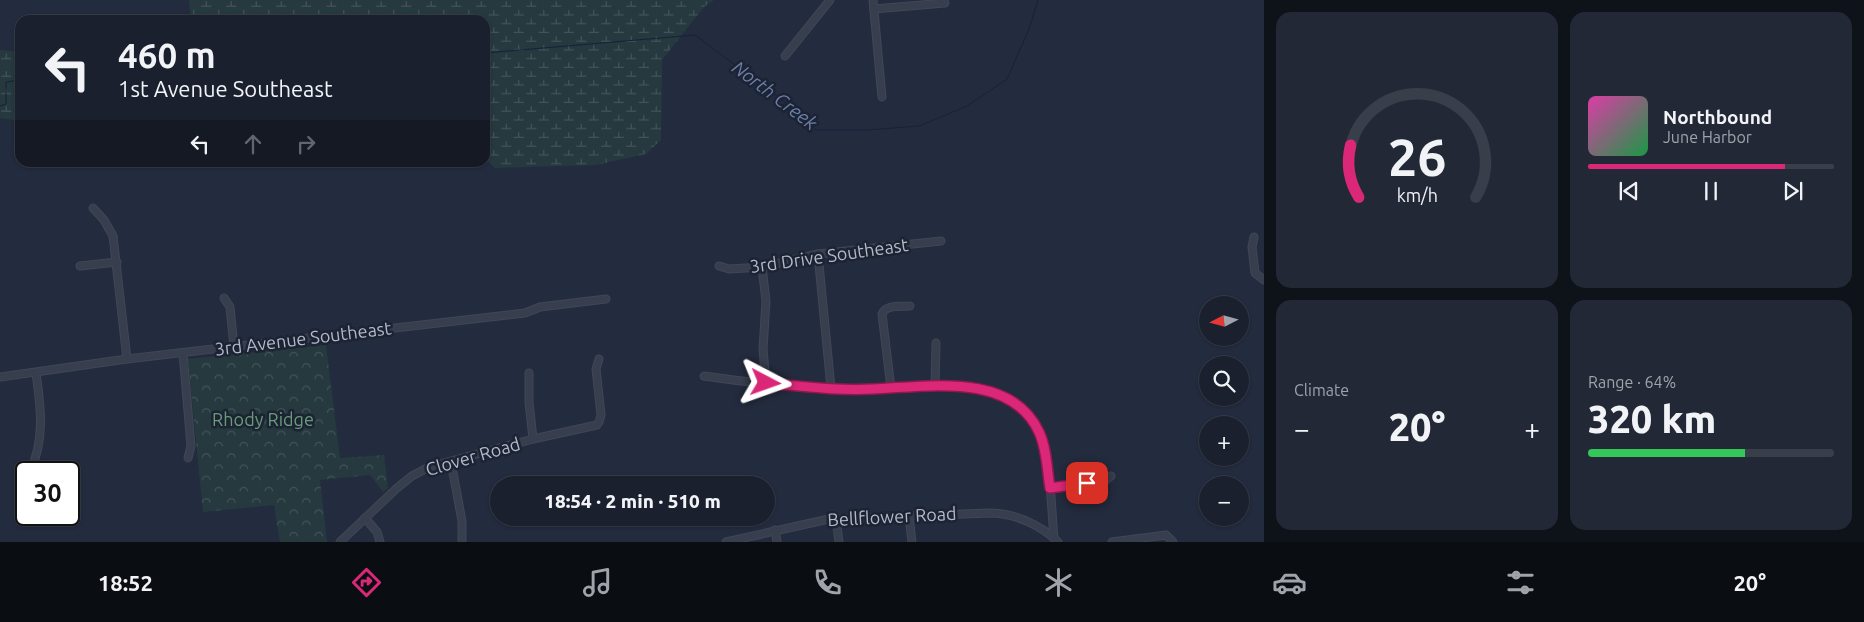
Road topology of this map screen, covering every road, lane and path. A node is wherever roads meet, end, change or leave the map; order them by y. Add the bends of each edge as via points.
1 (830, 0) edge
2 (873, 0) edge
3 (945, 3) dead end
4 (874, 9) junction
5 (785, 56) dead end
6 (882, 97) dead end
7 (93, 208) dead end
8 (1254, 237) dead end
9 (941, 241) dead end
10 (818, 254) junction
11 (117, 262) junction
12 (80, 266) dead end
13 (719, 266) dead end
14 (762, 267) junction
15 (1264, 280) edge
16 (224, 298) dead end
17 (606, 299) dead end
18 (910, 306) dead end
19 (936, 343) dead end
20 (234, 347) junction
21 (183, 353) junction
22 (127, 359) junction
23 (599, 359) dead end
24 (36, 373) junction
25 (529, 373) dead end
26 (704, 376) dead end
27 (0, 377) edge
28 (766, 383) junction
29 (935, 386) junction
30 (831, 388) junction
31 (891, 388) junction
32 (533, 439) junction
33 (188, 458) dead end
34 (35, 461) edge
35 (451, 462) junction
36 (1111, 476) dead end
37 (1050, 488) junction
38 (909, 516) junction
39 (365, 518) junction
40 (836, 518) junction
41 (775, 530) junction
42 (1056, 540) edge
43 (340, 542) edge
44 (380, 542) edge
45 (462, 542) edge
46 (726, 542) edge
47 (777, 542) edge
48 (839, 542) edge
49 (912, 542) edge
50 (1112, 542) edge
51 (1173, 542) edge

1 - 5 street
2 - 4 street
3 - 4 street
4 - 6 street
7 - 11 street via 113,236
8 - 15 street via 1255,273
9 - 10 street, 3rd Drive Southeast
10 - 14 street, 3rd Drive Southeast
10 - 30 street
11 - 12 street
11 - 22 street
13 - 14 street, 3rd Drive Southeast via 728,270
14 - 28 street via 766,301 763,349
16 - 20 street via 230,307
17 - 20 street, 3rd Avenue Southeast via 540,307 525,313
18 - 31 street via 887,307 882,314
19 - 29 street
20 - 21 street, 3rd Avenue Southeast
21 - 22 street, 3rd Avenue Southeast
21 - 33 street via 191,446
22 - 24 street, 3rd Avenue Southeast
23 - 32 street, Clover Road via 596,369 602,415 600,422
24 - 27 street, 3rd Avenue Southeast
24 - 34 street via 42,427
25 - 32 street
26 - 28 street
28 - 30 street
29 - 31 street
29 - 37 street via 971,387 994,392 1024,411 1042,439
30 - 31 street
32 - 35 street, Clover Road
35 - 39 street, Clover Road via 429,467 412,476
35 - 45 street via 462,521
36 - 37 street via 1106,480
37 - 42 street
38 - 40 street, Bellflower Road
38 - 42 street, Bellflower Road via 1006,514 1031,524
38 - 49 street
39 - 43 street, Clover Road
39 - 44 street via 377,532
40 - 41 street, Bellflower Road
40 - 48 street
41 - 46 street, Bellflower Road
41 - 47 street
50 - 51 street via 1166,534

